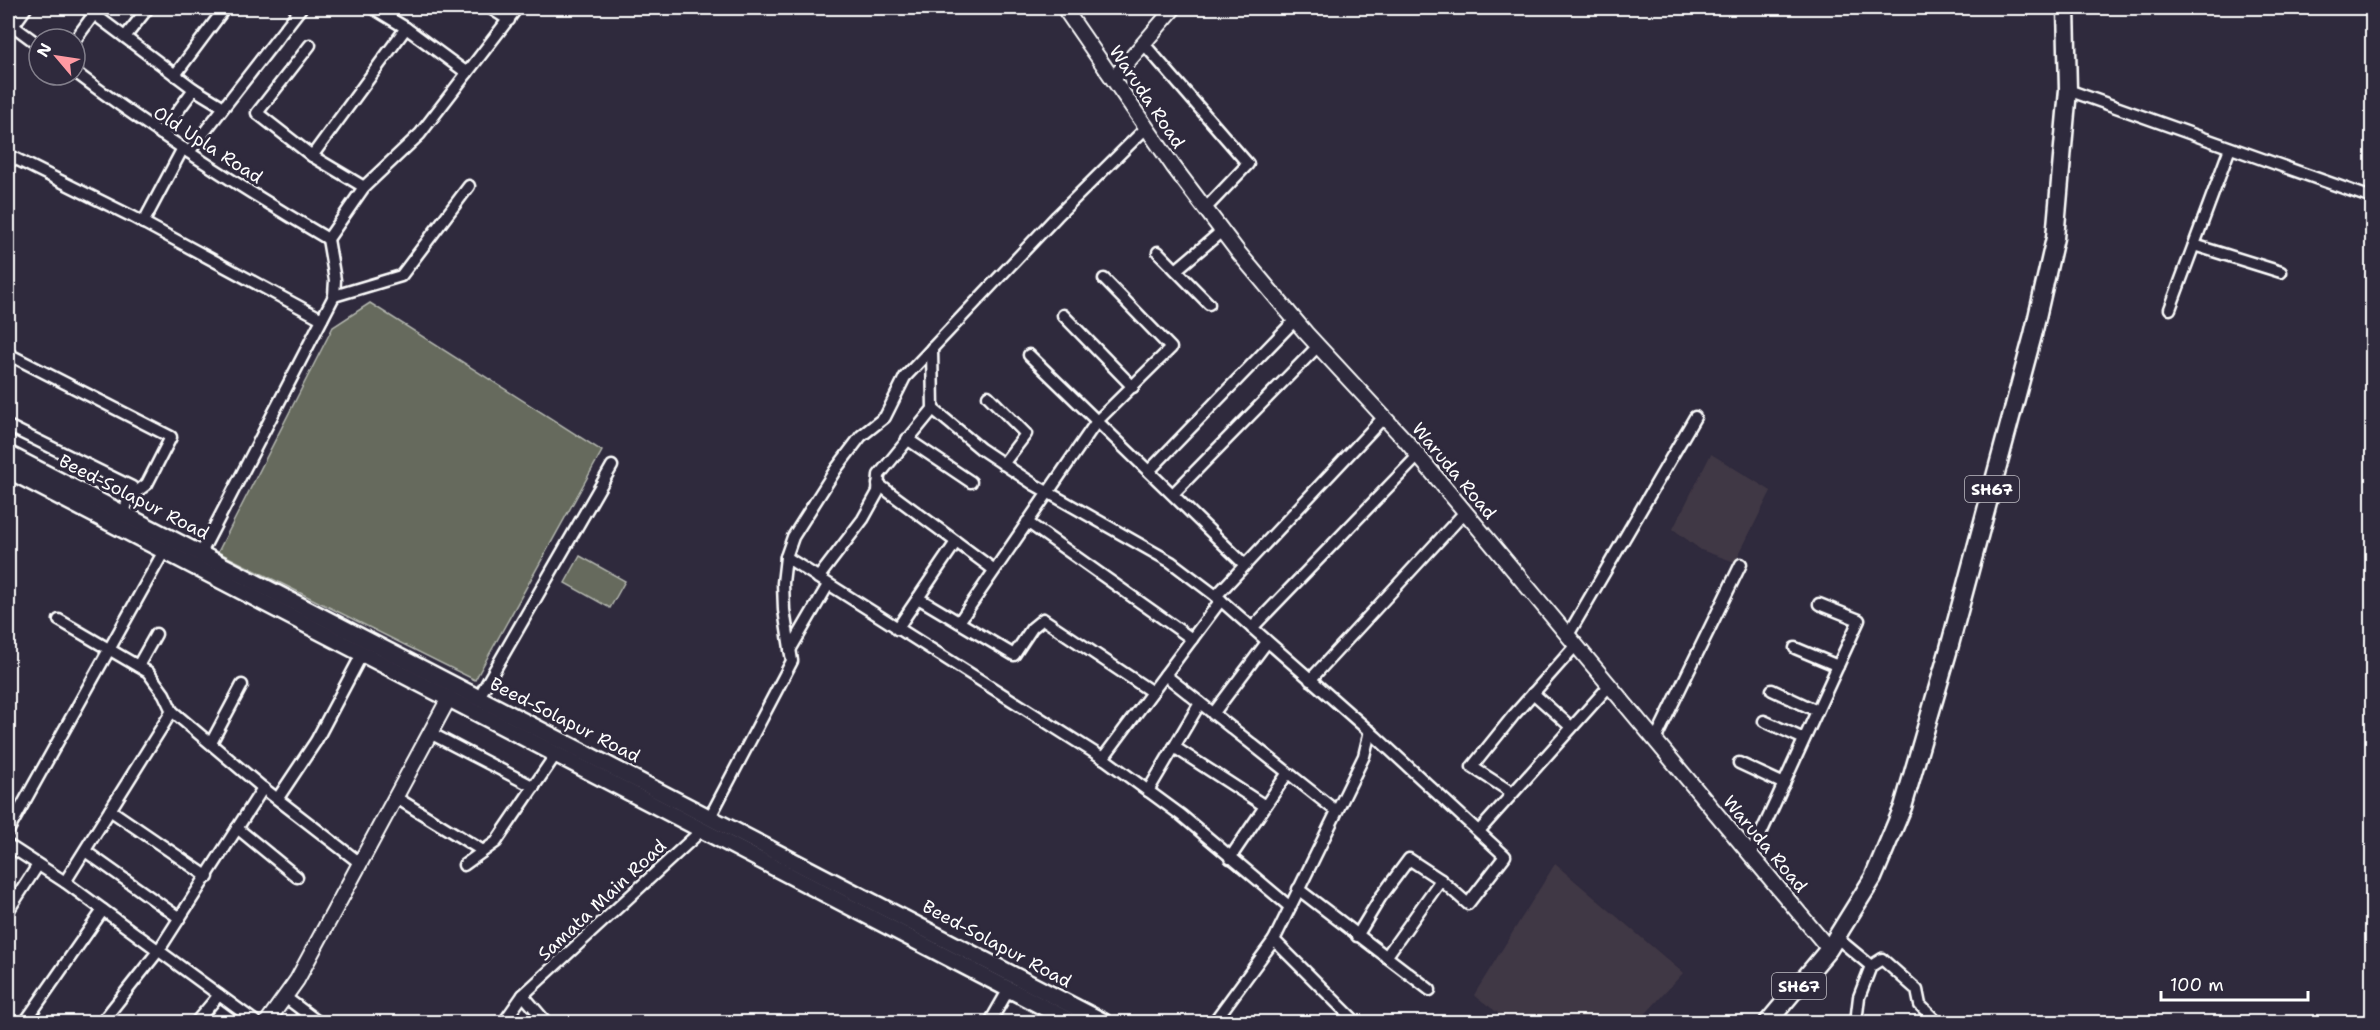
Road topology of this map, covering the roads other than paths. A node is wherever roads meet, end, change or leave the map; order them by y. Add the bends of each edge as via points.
1 (26, 8) edge
2 (148, 8) edge
3 (225, 8) edge
4 (301, 8) edge
5 (373, 8) edge
6 (490, 8) edge
7 (517, 8) edge
8 (1064, 8) edge
9 (1174, 8) edge
10 (2066, 8) edge
11 (90, 11) edge
12 (508, 20) junction
13 (10, 24) edge
14 (82, 27) edge
15 (406, 28) junction
16 (27, 36) edge
17 (125, 37) junction
18 (1144, 44) junction
19 (310, 45) dead end
20 (467, 73) junction
21 (174, 75) junction
22 (1113, 79) junction
23 (87, 81) edge
24 (194, 89) junction
25 (2068, 90) junction
26 (222, 106) junction
27 (1146, 128) junction
28 (161, 134) junction
29 (2230, 148) junction
30 (186, 150) junction
31 (8, 154) edge
32 (312, 156) junction
33 (469, 186) dead end
34 (364, 187) junction
35 (2373, 198) edge
36 (1205, 209) junction
37 (143, 223) junction
38 (1221, 231) junction
39 (328, 239) junction
40 (2194, 244) junction
41 (1158, 252) dead end
42 (1176, 270) junction
43 (2281, 272) dead end
44 (1104, 279) dead end
45 (334, 296) junction
46 (1209, 304) dead end
47 (2170, 309) dead end
48 (1063, 315) dead end
49 (322, 319) junction
50 (1295, 320) junction
51 (1318, 346) junction
52 (932, 348) junction
53 (8, 354) edge
54 (1029, 355) dead end
55 (1133, 387) junction
56 (988, 396) dead end
57 (933, 409) junction
58 (1384, 417) junction
59 (1695, 417) dead end
60 (1097, 421) junction
61 (8, 426) edge
62 (907, 439) junction
63 (8, 454) edge
64 (1418, 456) junction
65 (1003, 464) junction
66 (612, 466) dead end
67 (8, 470) edge
68 (1149, 471) junction
69 (971, 482) dead end
70 (878, 484) junction
71 (1047, 492) junction
72 (1173, 494) junction
73 (131, 496) junction
74 (1465, 512) junction
75 (124, 513) junction
76 (1027, 522) junction
77 (956, 542) junction
78 (164, 551) junction
79 (201, 553) junction
80 (786, 557) junction
81 (1244, 564) junction
82 (1741, 564) dead end
83 (993, 569) junction
84 (818, 578) junction
85 (828, 585) junction
86 (918, 598) junction
87 (1218, 598) junction
88 (1819, 604) dead end
89 (59, 620) dead end
90 (959, 622) junction
91 (1252, 628) junction
92 (897, 629) junction
93 (156, 633) dead end
94 (1192, 639) junction
95 (1572, 640) junction
96 (1267, 642) junction
97 (1795, 648) dead end
98 (108, 650) junction
99 (790, 650) junction
100 (362, 654) junction
101 (138, 666) junction
102 (1838, 666) junction
103 (1165, 675) junction
104 (1310, 680) junction
105 (242, 685) dead end
106 (1610, 686) junction
107 (1772, 690) dead end
108 (1152, 692) junction
109 (1533, 693) junction
110 (479, 697) junction
111 (449, 698) junction
112 (1200, 703) junction
113 (172, 711) junction
114 (1817, 711) junction
115 (1213, 714) junction
116 (1764, 722) dead end
117 (1571, 727) junction
118 (1370, 731) junction
119 (430, 733) junction
120 (1804, 739) junction
121 (1655, 740) junction
122 (211, 743) junction
123 (1174, 747) junction
124 (556, 754) junction
125 (1103, 758) junction
126 (1739, 763) dead end
127 (1287, 774) junction
128 (1784, 784) junction
129 (534, 787) junction
130 (263, 788) junction
131 (1148, 791) junction
132 (1511, 792) junction
133 (395, 797) junction
134 (278, 798) junction
135 (1265, 806) junction
136 (110, 810) junction
137 (1336, 811) junction
138 (706, 823) junction
139 (237, 828) junction
140 (8, 831) edge
141 (1479, 831) junction
142 (8, 845) edge
143 (85, 851) junction
144 (483, 851) junction
145 (1751, 855) junction
146 (1230, 858) junction
147 (360, 863) junction
148 (38, 865) junction
149 (464, 865) dead end
150 (208, 877) junction
151 (297, 877) dead end
152 (1441, 880) junction
153 (65, 882) junction
154 (1298, 889) junction
155 (1290, 907) junction
156 (103, 910) junction
157 (8, 911) edge
158 (178, 917) junction
159 (1357, 936) junction
160 (1274, 940) junction
161 (1833, 943) junction
162 (159, 950) junction
163 (1386, 957) junction
164 (1871, 966) junction
165 (1009, 989) junction
166 (1430, 990) dead end
167 (219, 995) junction
168 (524, 995) junction
169 (285, 997) junction
170 (25, 1023) edge
171 (102, 1023) edge
172 (196, 1023) edge
173 (256, 1023) edge
174 (267, 1023) edge
175 (318, 1023) edge
176 (504, 1023) edge
177 (546, 1023) edge
178 (990, 1023) edge
179 (1072, 1023) edge
180 (1104, 1023) edge
181 (1214, 1023) edge
182 (1356, 1023) edge
183 (1768, 1023) edge
184 (1856, 1023) edge
185 (1937, 1023) edge

1 - 13 street
2 - 17 street
3 - 21 street
4 - 26 street
5 - 15 street
6 - 12 street
7 - 12 street
8 - 22 street, Waruda Road
9 - 18 street
10 - 25 main road, SH67
11 - 14 street
11 - 17 street
12 - 20 street
13 - 16 street
15 - 20 street
15 - 32 street
17 - 21 street
18 - 22 street
18 - 36 street via 1248,164
19 - 32 street via 257,113
20 - 34 street via 420,134
21 - 24 street
22 - 27 street, Waruda Road
23 - 28 street, Old Upla Road
24 - 26 street
24 - 28 street
25 - 29 street
25 - 161 main road, SH67 via 2055,238 1948,652 1903,807 1873,878
26 - 30 street
27 - 36 street, Waruda Road
27 - 52 street
28 - 30 street, Old Upla Road
29 - 35 street
29 - 40 street
30 - 37 street
30 - 39 street, Old Upla Road
31 - 37 street
32 - 34 street
33 - 45 street via 401,276
34 - 39 street
36 - 38 street, Waruda Road
37 - 49 street
38 - 42 street
38 - 50 street, Waruda Road
39 - 45 street
40 - 43 street
40 - 47 street
41 - 42 street
42 - 46 street
44 - 55 street via 1171,348
45 - 49 street
48 - 55 street
49 - 79 street
50 - 51 street, Waruda Road
50 - 68 street
51 - 58 street, Waruda Road
51 - 72 street
52 - 57 street
52 - 80 street via 905,377 885,417 861,436 836,469
53 - 73 street via 171,437 147,484
54 - 60 street
55 - 60 street
56 - 65 street via 1026,434
57 - 62 street
57 - 65 street
58 - 64 street, Waruda Road
58 - 81 street
59 - 95 street
60 - 68 street
60 - 71 street
61 - 73 street via 132,487
62 - 69 street
62 - 70 street via 879,475
63 - 75 main road, Beed-Solapur Road
64 - 74 street, Waruda Road
64 - 91 street
65 - 71 street
66 - 110 street
67 - 78 main road, Beed-Solapur Road
68 - 72 street
70 - 77 street
70 - 84 street via 878,492 863,519
71 - 76 street
71 - 87 street via 1171,562
72 - 81 street
73 - 75 street
74 - 95 street, Waruda Road
74 - 104 street
75 - 79 main road, Beed-Solapur Road
76 - 83 street
76 - 94 street
77 - 83 street
77 - 86 street
78 - 98 street
78 - 100 main road, Beed-Solapur Road
79 - 110 main road, Beed-Solapur Road
80 - 84 street
80 - 99 street via 783,592
81 - 87 street
82 - 121 street
83 - 90 street
84 - 85 street
85 - 92 street
85 - 99 street
86 - 90 street
86 - 92 street
87 - 91 street
87 - 94 street
88 - 102 street via 1859,620
89 - 98 street
90 - 108 street via 1014,655 1043,619
91 - 96 street
92 - 125 street
93 - 101 street
94 - 103 street
95 - 106 street, Waruda Road
95 - 109 street
96 - 104 street
96 - 115 street
97 - 102 street
98 - 101 street
98 - 140 street
99 - 138 street, Samata Main Road via 792,661
100 - 111 main road, Beed-Solapur Road
100 - 134 street via 316,741
101 - 113 street via 148,672
102 - 114 street
103 - 108 street
103 - 112 street
104 - 118 street
105 - 122 street
106 - 117 street
106 - 121 street, Waruda Road
107 - 114 street
108 - 125 street
109 - 117 street
109 - 132 street via 1472,767
110 - 138 main road, Beed-Solapur Road
111 - 119 street
111 - 124 main road, Beed-Solapur Road
112 - 115 street
112 - 123 street
113 - 122 street
113 - 136 street
114 - 120 street
115 - 127 street
116 - 120 street
117 - 132 street
118 - 137 street via 1364,756
118 - 141 street
119 - 129 street
119 - 133 street
120 - 128 street
121 - 145 street, Waruda Road
122 - 130 street
123 - 131 street
123 - 135 street
124 - 129 street
124 - 138 main road, Beed-Solapur Road
125 - 131 street
126 - 128 street
127 - 135 street
127 - 137 street
128 - 145 street
129 - 144 street via 496,842
130 - 134 street
130 - 139 street
131 - 146 street
132 - 141 street
133 - 144 street
133 - 147 street
134 - 147 street
135 - 146 street
136 - 143 street
136 - 150 street
137 - 154 street
138 - 165 main road, Beed-Solapur Road
138 - 168 street, Samata Main Road
138 - 180 main road, Beed-Solapur Road
139 - 150 street
139 - 151 street
141 - 152 street via 1505,856 1468,904
142 - 148 street
143 - 153 street
143 - 158 street
144 - 149 street
145 - 161 street, Waruda Road
146 - 155 street
147 - 169 street
148 - 153 street
148 - 157 street
150 - 158 street
152 - 159 street via 1409,859
152 - 163 street
153 - 156 street
154 - 155 street
154 - 159 street
155 - 160 street
156 - 162 street
156 - 170 street
158 - 162 street
159 - 163 street
160 - 181 street
160 - 182 street
161 - 164 street
161 - 183 main road, SH67
162 - 167 street
162 - 171 street
163 - 166 street
164 - 184 street via 1859,997
164 - 185 street via 1882,959 1917,990 1920,1005
165 - 178 street
165 - 179 main road, Beed-Solapur Road
167 - 172 street
167 - 173 street
168 - 176 street, Samata Main Road
168 - 177 street
169 - 174 street
169 - 175 street

